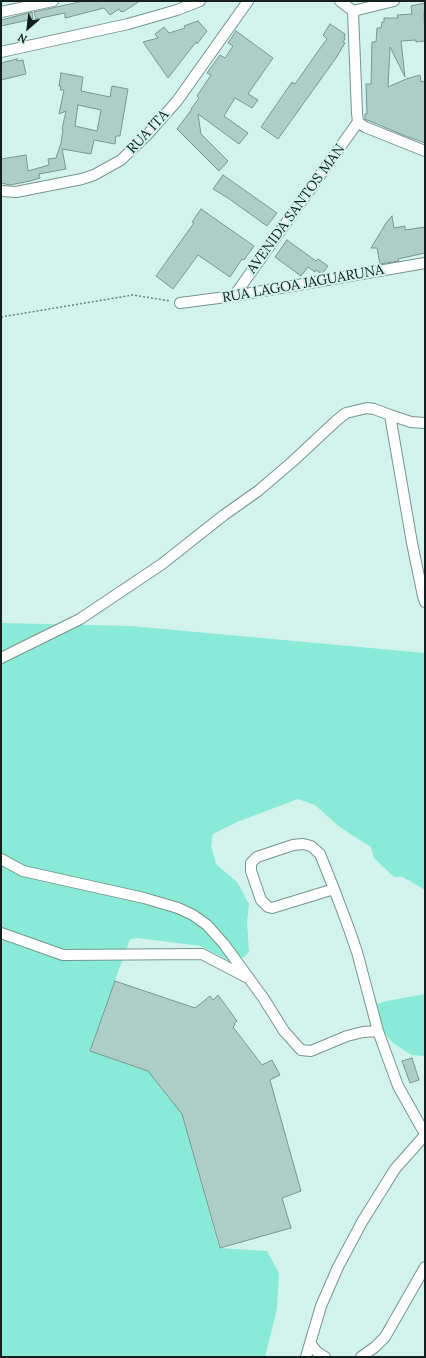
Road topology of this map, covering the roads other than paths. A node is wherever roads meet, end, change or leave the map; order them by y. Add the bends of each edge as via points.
1 (53, 1) edge
2 (200, 1) edge
3 (248, 1) edge
4 (340, 1) edge
5 (394, 1) edge
6 (353, 11) junction
7 (1, 12) edge
8 (1, 52) edge
9 (358, 122) junction
10 (425, 151) edge
11 (1, 191) edge
12 (425, 263) edge
13 (234, 296) junction
14 (180, 303) road end
15 (390, 415) junction
16 (425, 423) edge
17 (425, 602) edge
18 (1, 658) edge
19 (1, 859) edge
20 (334, 889) junction
21 (1, 934) edge
22 (250, 979) junction
23 (378, 1031) junction
24 (425, 1135) edge
25 (425, 1267) edge
26 (310, 1343) junction
27 (306, 1357) edge
28 (325, 1357) edge
29 (360, 1357) edge

1 - 7 street
2 - 8 street via 128,24
3 - 11 street, RUA ITA via 177,101 121,160 82,179 16,192
4 - 6 street
5 - 6 street
6 - 9 street
9 - 10 street
9 - 13 street, AVENIDA SANTOS MAN
12 - 13 street, RUA LAGOA JAGUARUNA
13 - 14 street, RUA LAGOA JAGUARUNA
15 - 16 street via 411,422
15 - 17 street
15 - 18 street via 367,408 346,414 258,491 162,564 80,619
19 - 22 street via 23,871 178,908 207,925
20 - 20 street via 272,908 268,907 262,900 251,871 251,863 257,857 293,845 312,846 320,854
20 - 23 street via 357,952
21 - 22 street via 63,955 202,954
22 - 23 street via 284,1031 301,1050 310,1051 347,1036
23 - 24 street via 398,1086
24 - 26 street via 395,1169 362,1222 321,1306
25 - 29 street via 385,1337
26 - 27 street
26 - 28 street

